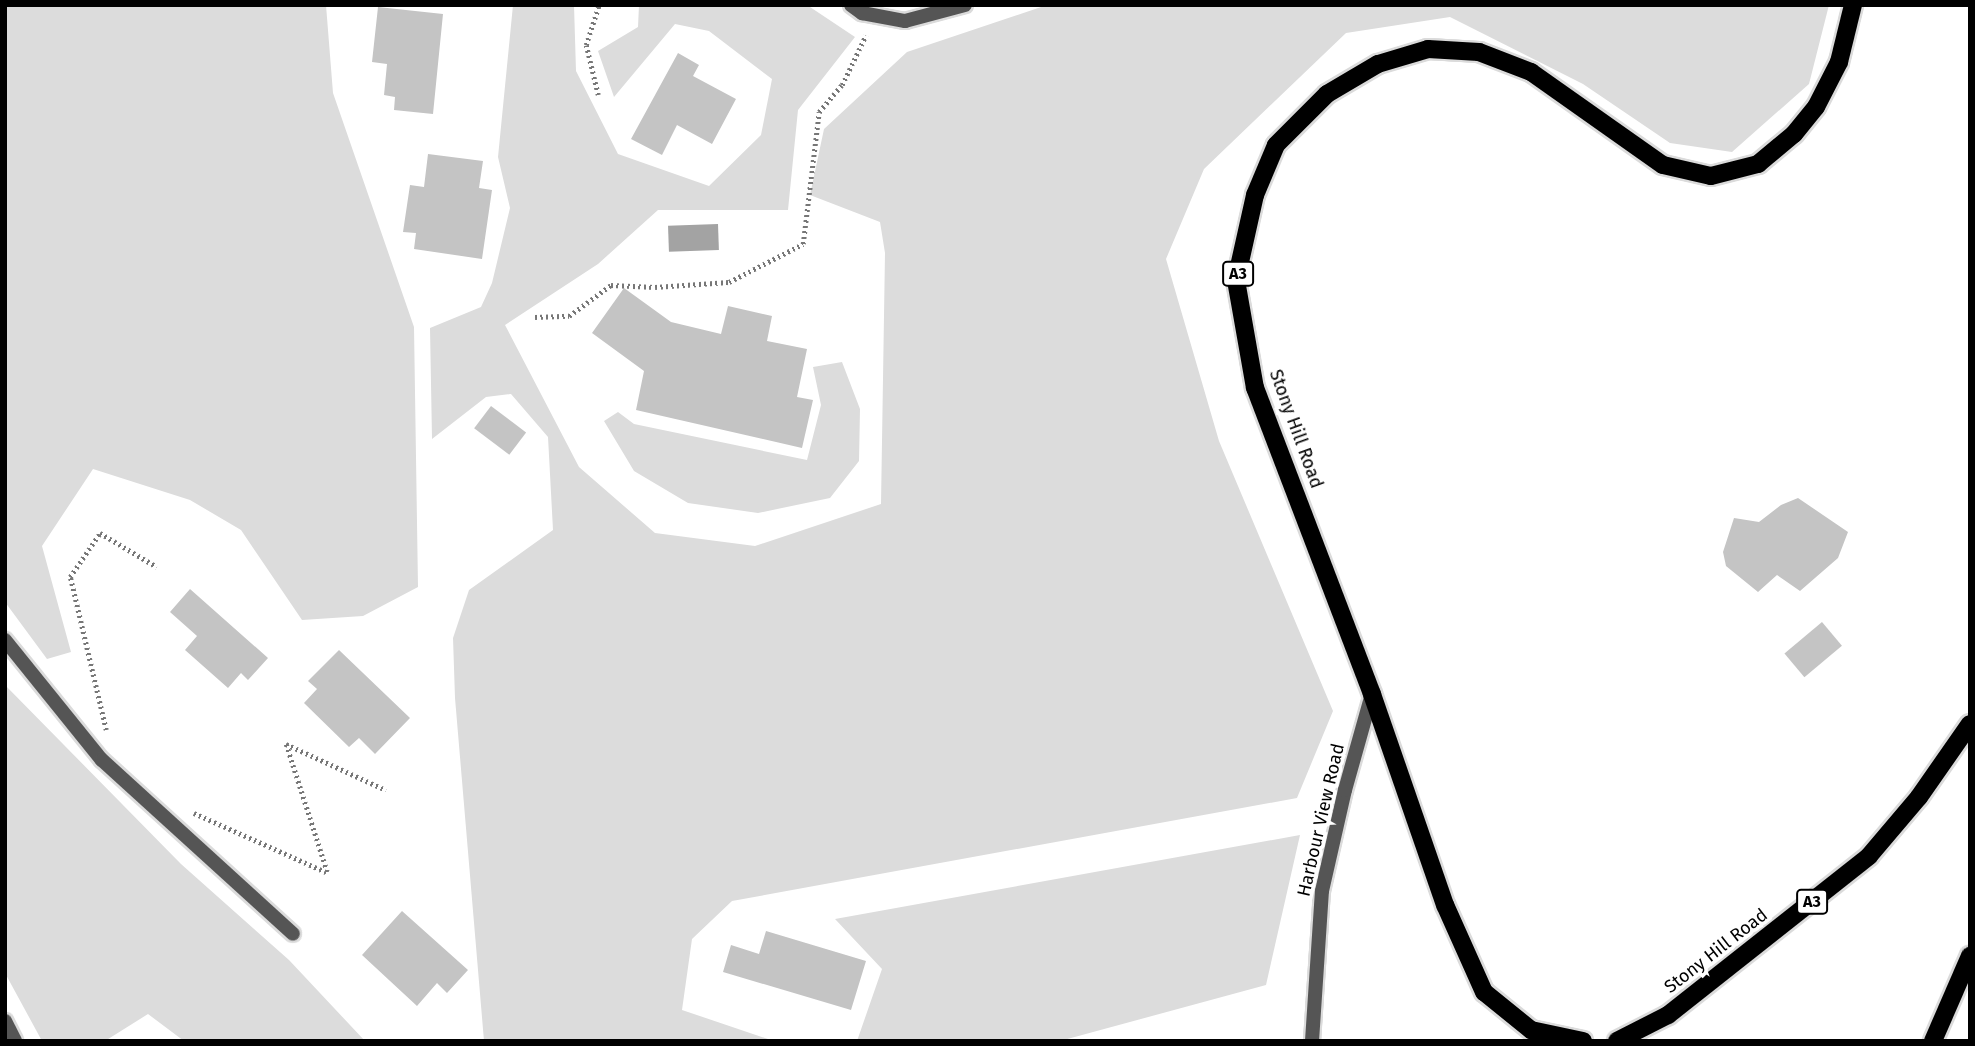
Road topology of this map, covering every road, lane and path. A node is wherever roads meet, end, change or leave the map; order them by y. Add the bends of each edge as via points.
1 (599, 5) edge
2 (850, 5) edge
3 (965, 5) edge
4 (1853, 5) edge
5 (876, 15) junction
6 (598, 95) dead end
7 (535, 317) dead end
8 (157, 566) dead end
9 (5, 640) edge
10 (1372, 694) junction
11 (1970, 724) edge
12 (115, 771) junction
13 (386, 790) dead end
14 (190, 811) dead end
15 (293, 934) dead end
16 (1970, 956) edge
17 (5, 1021) edge
18 (15, 1041) edge
19 (1312, 1041) edge
20 (1583, 1041) edge
21 (1617, 1041) edge
22 (1933, 1041) edge

1 - 6 path via 586,45
2 - 5 street
3 - 5 street via 905,21
4 - 10 main road, Stony Hill Road / A3 via 1839,62 1816,107 1794,134 1758,164 1711,176 1663,165 1531,72 1479,52 1428,49 1378,64 1327,94 1276,145 1255,195 1236,281 1255,388
5 - 7 path via 842,85 819,112 803,244 729,282 611,285 569,316
8 - 12 path via 100,533 69,577
9 - 12 street
10 - 19 street, Harbour View Road via 1322,891
10 - 20 main road, Stony Hill Road / A3 via 1445,905 1484,992 1531,1030
11 - 21 main road, Stony Hill Road / A3 via 1919,797 1869,856 1668,1015
12 - 15 street
13 - 14 path via 286,744 327,872
16 - 22 main road
17 - 18 street

